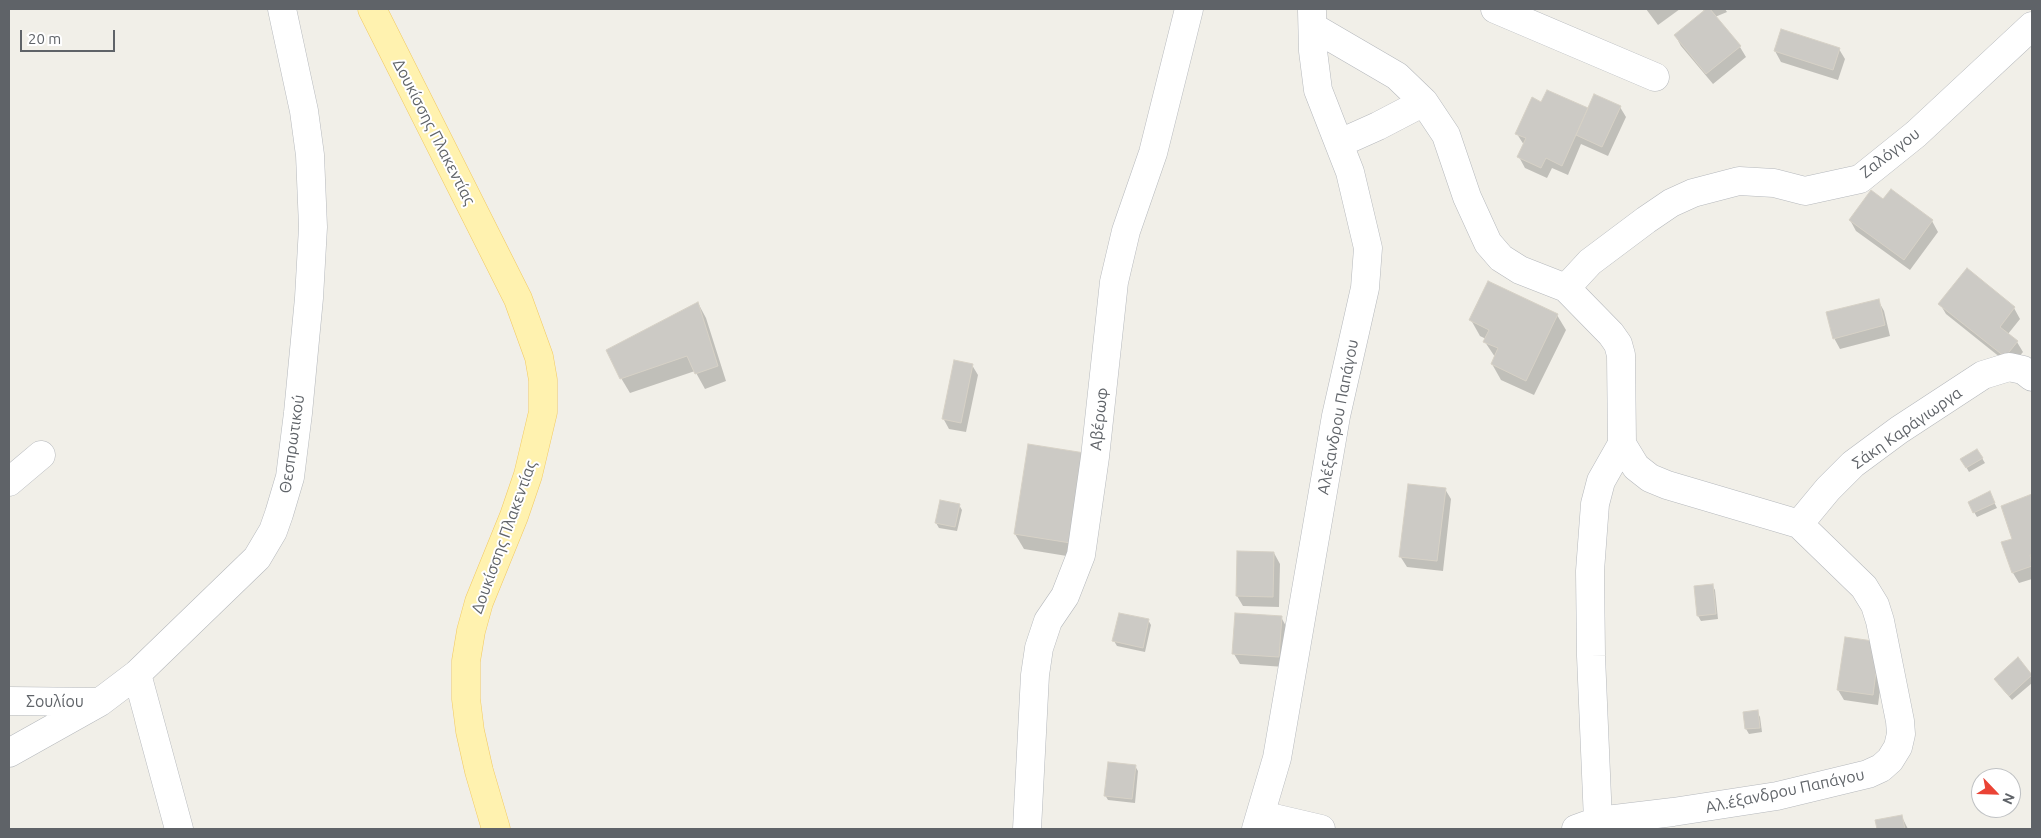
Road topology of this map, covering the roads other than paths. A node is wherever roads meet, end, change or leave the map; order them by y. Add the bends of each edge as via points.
1 (282, 9) edge
2 (372, 9) edge
3 (1189, 9) edge
4 (1495, 9) edge
5 (1313, 18) edge
6 (2032, 26) edge
7 (1655, 78) dead end
8 (1424, 102) junction
9 (1340, 143) junction
10 (1566, 288) junction
11 (2032, 377) edge
12 (1622, 444) junction
13 (41, 455) dead end
14 (9, 482) edge
15 (1799, 524) junction
16 (137, 674) junction
17 (9, 701) edge
18 (100, 702) junction
19 (9, 753) edge
20 (1259, 822) edge
21 (1587, 825) edge
22 (178, 829) edge
23 (496, 829) edge
24 (1027, 829) edge
25 (1321, 829) edge

1 - 16 street, Θεσπρωτικού via 304,111 313,193 309,298 290,477 273,531 257,558
2 - 23 main road, Δουκίσσης Πλακεντίας via 518,299 536,348 542,380 543,412 528,475 479,602 466,661 470,731
3 - 24 street, Αβέρωφ via 1153,153 1126,231 1114,282 1081,555 1065,596 1048,621 1039,648
4 - 7 street
5 - 8 street via 1397,76
5 - 9 street, Αλέξανδρου Παπάγου via 1318,90
6 - 10 street, Ζαλόγγου via 1916,134 1860,179 1805,191 1774,183 1739,181 1693,193 1639,225 1590,262
8 - 9 street
8 - 10 street via 1446,135 1467,197 1488,243 1501,258 1520,270
9 - 20 street, Αλέξανδρου Παπάγου via 1368,248 1365,288 1336,416 1277,758
10 - 12 street via 1618,344 1623,372
11 - 15 street, Σάκη Καράγιωργα via 2023,370 2010,367 1983,375 1853,464
12 - 15 street, Αλ.έξανδρου Παπάγου via 1636,466 1650,478
12 - 21 street via 1601,481 1595,504 1590,571
13 - 14 street
15 - 21 street, Αλ.έξανδρου Παπάγου via 1852,574 1875,605 1900,721 1898,747 1890,760 1868,774 1777,796
16 - 18 street, Θεσπρωτικού
16 - 22 street
17 - 18 street, Σουλίου
18 - 19 street, Θεσπρωτικού
20 - 25 street

